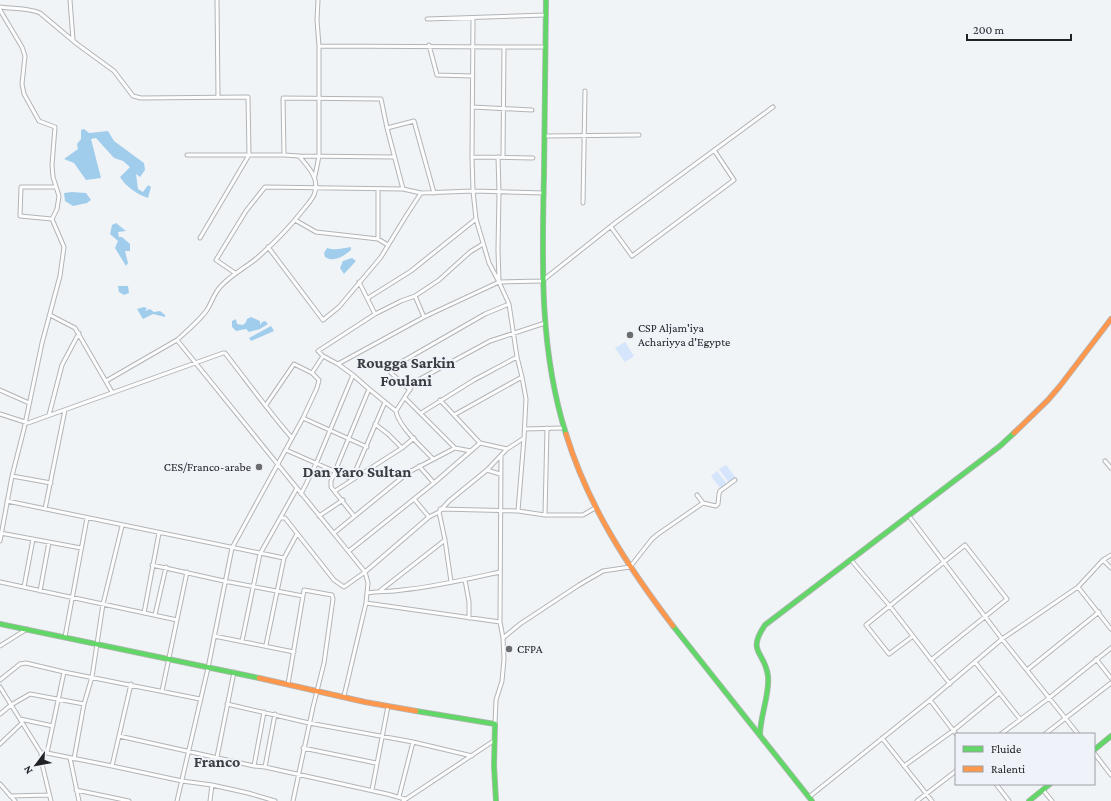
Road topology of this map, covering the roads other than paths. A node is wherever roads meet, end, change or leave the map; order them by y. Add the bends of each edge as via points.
1 (70, 0) edge
2 (217, 0) edge
3 (318, 0) edge
4 (546, 0) edge
5 (0, 7) edge
6 (0, 10) edge
7 (546, 14) junction
8 (473, 18) junction
9 (427, 19) dead end
10 (73, 40) junction
11 (319, 46) junction
12 (429, 46) junction
13 (472, 46) junction
14 (504, 47) junction
15 (545, 47) junction
16 (473, 76) junction
17 (585, 91) dead end
18 (218, 97) junction
19 (319, 99) junction
20 (473, 107) junction
21 (773, 107) dead end
22 (503, 109) junction
23 (532, 110) dead end
24 (387, 128) junction
25 (639, 135) dead end
26 (545, 136) junction
27 (584, 136) junction
28 (714, 150) junction
29 (187, 155) dead end
30 (249, 155) junction
31 (284, 155) junction
32 (299, 156) junction
33 (319, 156) junction
34 (394, 157) junction
35 (472, 157) junction
36 (498, 157) junction
37 (503, 157) junction
38 (532, 158) dead end
39 (315, 176) junction
40 (56, 187) junction
41 (316, 188) junction
42 (378, 189) junction
43 (403, 190) junction
44 (473, 191) junction
45 (499, 192) junction
46 (434, 193) junction
47 (421, 194) junction
48 (544, 194) junction
49 (583, 203) dead end
50 (52, 219) junction
51 (476, 219) junction
52 (295, 220) junction
53 (611, 227) junction
54 (200, 238) dead end
55 (378, 239) junction
56 (483, 244) junction
57 (388, 245) junction
58 (268, 247) junction
59 (235, 273) junction
60 (542, 281) junction
61 (359, 282) junction
62 (499, 282) junction
63 (415, 296) junction
64 (368, 298) junction
65 (509, 304) junction
66 (375, 314) junction
67 (50, 315) junction
68 (424, 317) junction
69 (1111, 319) edge
70 (545, 323) junction
71 (78, 333) junction
72 (512, 334) junction
73 (177, 340) junction
74 (323, 356) junction
75 (517, 357) junction
76 (195, 363) junction
77 (338, 364) junction
78 (312, 373) junction
79 (353, 375) junction
80 (522, 377) junction
81 (106, 381) junction
82 (369, 389) junction
83 (0, 390) edge
84 (410, 390) junction
85 (112, 392) junction
86 (405, 398) junction
87 (440, 400) junction
88 (385, 402) junction
89 (29, 403) junction
90 (266, 405) junction
91 (65, 410) junction
92 (396, 411) junction
93 (421, 413) junction
94 (0, 414) edge
95 (49, 415) junction
96 (454, 415) junction
97 (303, 418) junction
98 (25, 422) junction
99 (375, 424) junction
100 (547, 428) junction
101 (563, 428) junction
102 (525, 429) junction
103 (330, 431) junction
104 (292, 438) junction
105 (414, 438) junction
106 (524, 438) junction
107 (349, 440) junction
108 (480, 444) junction
109 (367, 447) junction
110 (402, 448) junction
111 (455, 448) junction
112 (507, 449) junction
113 (286, 450) junction
114 (470, 451) junction
115 (501, 454) junction
116 (434, 459) junction
117 (1105, 461) dead end
118 (316, 464) junction
119 (278, 465) junction
120 (419, 466) junction
121 (1111, 468) edge
122 (487, 470) junction
123 (335, 472) junction
124 (500, 474) junction
125 (12, 476) junction
126 (352, 480) junction
127 (735, 480) dead end
128 (50, 483) junction
129 (434, 483) junction
130 (297, 488) junction
131 (335, 491) junction
132 (301, 494) junction
133 (697, 495) dead end
134 (414, 499) junction
135 (343, 500) junction
136 (7, 501) junction
137 (702, 503) junction
138 (595, 508) junction
139 (45, 509) junction
140 (440, 510) junction
141 (500, 511) junction
142 (518, 511) junction
143 (319, 516) junction
144 (354, 516) junction
145 (545, 516) junction
146 (909, 516) junction
147 (429, 517) junction
148 (87, 518) junction
149 (280, 518) junction
150 (122, 526) junction
151 (1, 533) edge
152 (159, 533) junction
153 (334, 533) junction
154 (298, 534) junction
155 (33, 539) junction
156 (445, 540) junction
157 (0, 542) edge
158 (49, 542) junction
159 (81, 548) junction
160 (232, 548) junction
161 (349, 551) junction
162 (260, 554) junction
163 (1111, 555) edge
164 (284, 558) junction
165 (851, 560) junction
166 (1103, 560) junction
167 (944, 562) junction
168 (152, 565) junction
169 (630, 567) junction
170 (166, 568) junction
171 (1111, 568) edge
172 (187, 572) junction
173 (365, 572) junction
174 (500, 572) junction
175 (465, 580) junction
176 (224, 581) junction
177 (0, 582) edge
178 (451, 582) junction
179 (24, 587) junction
180 (253, 587) junction
181 (1078, 587) junction
182 (381, 590) junction
183 (40, 591) junction
184 (277, 591) junction
185 (367, 593) junction
186 (303, 596) junction
187 (72, 597) junction
188 (366, 603) junction
189 (103, 604) junction
190 (889, 605) junction
191 (1099, 612) junction
192 (144, 613) junction
193 (155, 615) junction
194 (985, 617) junction
195 (469, 618) junction
196 (177, 620) junction
197 (500, 622) junction
198 (0, 624) edge
199 (27, 629) junction
200 (1111, 629) edge
201 (214, 636) junction
202 (913, 636) junction
203 (65, 637) junction
204 (503, 638) junction
205 (1002, 639) junction
206 (242, 641) junction
207 (97, 644) junction
208 (266, 645) junction
209 (0, 646) edge
210 (1111, 648) edge
211 (294, 652) junction
212 (169, 659) junction
213 (1096, 659) junction
214 (931, 660) junction
215 (975, 662) junction
216 (208, 668) junction
217 (1027, 670) junction
218 (64, 672) junction
219 (234, 672) junction
220 (92, 677) junction
221 (1111, 678) edge
222 (0, 680) edge
223 (1111, 683) edge
224 (131, 684) junction
225 (288, 684) junction
226 (950, 684) junction
227 (0, 687) edge
228 (317, 690) junction
229 (162, 691) junction
230 (999, 693) junction
231 (344, 696) junction
232 (1050, 698) junction
233 (200, 699) junction
234 (59, 700) junction
235 (930, 700) junction
236 (11, 704) junction
237 (84, 704) junction
238 (227, 704) junction
239 (388, 706) junction
240 (264, 712) junction
241 (0, 714) edge
242 (275, 714) junction
243 (19, 718) junction
244 (1066, 718) junction
245 (1020, 719) junction
246 (22, 723) junction
247 (309, 723) junction
248 (495, 724) junction
249 (53, 726) junction
250 (954, 730) junction
251 (956, 733) edge
252 (1002, 733) edge
253 (1046, 733) edge
254 (1077, 733) edge
255 (760, 735) junction
256 (119, 736) junction
257 (1111, 736) edge
258 (383, 737) junction
259 (882, 738) junction
260 (495, 740) junction
261 (413, 742) junction
262 (0, 744) edge
263 (303, 748) junction
264 (1095, 749) edge
265 (188, 751) junction
266 (41, 753) junction
267 (47, 753) junction
268 (1095, 754) edge
269 (472, 756) junction
270 (217, 757) junction
271 (70, 758) junction
272 (74, 759) junction
273 (376, 763) junction
274 (112, 766) junction
275 (254, 766) junction
276 (904, 766) junction
277 (265, 767) junction
278 (955, 772) edge
279 (298, 774) junction
280 (1111, 775) edge
281 (182, 782) junction
282 (0, 784) edge
283 (212, 785) junction
284 (997, 785) edge
285 (1049, 785) edge
286 (76, 790) junction
287 (372, 790) junction
288 (1043, 790) junction
289 (926, 794) junction
290 (49, 795) junction
291 (10, 796) junction
292 (399, 797) junction
293 (109, 799) edge
294 (259, 799) edge
295 (810, 799) edge
296 (404, 800) edge
297 (15, 801) edge
298 (51, 801) edge
299 (79, 801) edge
300 (129, 801) edge
301 (177, 801) edge
302 (210, 801) edge
303 (275, 801) edge
304 (293, 801) edge
305 (496, 801) edge
306 (917, 801) edge
307 (932, 801) edge
308 (1009, 801) edge
309 (1029, 801) edge
310 (1052, 801) edge

1 - 10 street
2 - 18 street
3 - 11 street
4 - 7 main road
5 - 10 street via 34,10
6 - 40 street via 25,56 22,84 24,94 39,120 55,127 52,165
7 - 8 street
7 - 15 main road
8 - 9 street
8 - 13 street
10 - 18 street via 114,71 133,96
11 - 12 street
11 - 19 street
12 - 13 street
12 - 16 street via 437,75
13 - 14 street
13 - 16 street
14 - 15 street
14 - 22 street
15 - 26 main road
16 - 20 street
17 - 27 street
18 - 30 street via 248,97
19 - 24 street via 381,99
19 - 31 street via 283,98
19 - 33 street
20 - 22 street
20 - 35 street
21 - 28 street
22 - 23 street
22 - 37 street
24 - 34 street
24 - 46 street via 414,121
25 - 27 street
26 - 27 street
26 - 48 main road
27 - 49 street
28 - 53 street
28 - 53 street via 734,180 632,256
29 - 30 street
30 - 31 street
30 - 54 street
31 - 32 street
32 - 33 street
32 - 39 street
33 - 34 street
33 - 39 street
34 - 43 street
35 - 36 street
35 - 44 street
36 - 37 street
36 - 45 street
37 - 38 street
39 - 41 street
40 - 50 street via 57,209
40 - 50 street via 21,187 20,216
41 - 42 street
41 - 52 street via 315,194
41 - 59 street via 264,187 216,260
42 - 43 street
42 - 55 street
43 - 47 street
44 - 45 street
44 - 46 street
44 - 51 street
45 - 48 street
45 - 62 street
46 - 47 street
47 - 57 street
48 - 60 main road
50 - 67 street via 64,247
51 - 56 street
51 - 64 street via 411,271
52 - 55 street via 316,232
52 - 58 street
53 - 60 street
55 - 57 street
56 - 62 street via 491,269
56 - 63 street
57 - 61 street
58 - 59 street
58 - 61 street via 323,320 339,307
59 - 73 street via 219,288 207,310
60 - 62 street
60 - 70 main road
61 - 64 street
62 - 65 street
62 - 68 street
63 - 66 street
63 - 68 street
64 - 66 street
65 - 72 street
65 - 84 street via 484,314 391,368 391,373
66 - 74 street via 318,351
67 - 71 street via 75,328
67 - 89 street
68 - 77 street
69 - 146 main road via 1060,386 1026,422 985,459
70 - 72 street
70 - 101 main road via 552,382
71 - 81 street
71 - 95 street via 62,365
72 - 75 street
72 - 84 street via 490,341 465,354 420,380
73 - 76 street
73 - 81 street
74 - 77 street
74 - 78 street
75 - 80 street
75 - 87 street
76 - 85 street
76 - 90 street via 225,354
76 - 119 street
77 - 79 street
78 - 90 street via 294,364
78 - 97 street via 319,381
79 - 82 street
79 - 103 street
80 - 96 street
80 - 102 street via 526,399
81 - 85 street
82 - 88 street
82 - 107 street
83 - 89 street
84 - 86 street
85 - 91 street
86 - 92 street
86 - 93 street
87 - 93 street
87 - 96 street
88 - 92 street
88 - 99 street
89 - 98 street
90 - 104 street
91 - 95 street
91 - 128 street
92 - 105 street via 398,418
93 - 111 street
94 - 98 street
95 - 98 street
96 - 108 street
97 - 103 street
97 - 104 street
98 - 125 street
99 - 109 street
99 - 110 street
100 - 101 street
100 - 102 street
100 - 145 street
101 - 138 main road
102 - 106 street
103 - 107 street
103 - 118 street
104 - 113 street
105 - 110 street
105 - 116 street
106 - 112 street
106 - 142 street
107 - 109 street
107 - 123 street
108 - 112 street
108 - 114 street
109 - 126 street
110 - 126 street
111 - 114 street
111 - 116 street
112 - 115 street
113 - 118 street
113 - 119 street
114 - 129 street
115 - 122 street
115 - 124 street
116 - 120 street
117 - 121 street
118 - 123 street
118 - 132 street
119 - 130 street
119 - 160 street
120 - 129 street
120 - 144 street
122 - 124 street
122 - 140 street
123 - 126 street
123 - 131 street via 331,481
124 - 141 street
125 - 128 street
125 - 136 street
126 - 131 street
127 - 137 street via 720,491 716,506
128 - 139 street
129 - 134 street
130 - 132 street
130 - 149 street
131 - 135 street
132 - 143 street
133 - 137 street
134 - 147 street
134 - 161 street
135 - 143 street
135 - 144 street
136 - 139 street
136 - 151 street
137 - 169 street via 652,539
138 - 145 street via 583,514
138 - 169 main road
139 - 148 street
140 - 141 street
140 - 147 street
140 - 156 street
141 - 142 street
141 - 174 street
142 - 145 street
143 - 153 street
144 - 153 street
146 - 165 main road
146 - 167 street
147 - 173 street
148 - 150 street
148 - 159 street
149 - 154 street via 285,518
149 - 162 street
150 - 152 street
150 - 189 street
151 - 155 street
151 - 157 street
152 - 160 street
152 - 168 street
153 - 161 street
154 - 164 street
154 - 173 street via 337,584 344,587
155 - 158 street
155 - 179 street
156 - 178 street
156 - 182 street
158 - 159 street
158 - 183 street
159 - 187 street
160 - 162 street
160 - 176 street
161 - 173 street
162 - 164 street
162 - 180 street
163 - 166 street
164 - 184 street
165 - 190 street
165 - 255 main road via 769,622 757,636 757,652 766,668 768,679 760,720
166 - 171 street
166 - 181 street
167 - 190 street
167 - 194 street
167 - 194 street via 965,545 1007,599
168 - 170 street
168 - 192 street
169 - 204 street via 603,571 520,624
169 - 255 main road via 665,616
170 - 172 street
170 - 193 street
172 - 176 street
172 - 196 street
173 - 185 street via 368,580
174 - 175 street
174 - 197 street
175 - 178 street
175 - 195 street
176 - 180 street
176 - 201 street
177 - 179 street
178 - 182 street via 400,590
179 - 183 street
180 - 184 street
180 - 206 street
181 - 191 street
181 - 205 street
182 - 185 street
183 - 187 street
184 - 186 street
184 - 208 street
185 - 188 street
186 - 211 street
186 - 228 street via 304,590 331,594 333,598 324,663
187 - 189 street
187 - 203 street
188 - 195 street
188 - 231 street
189 - 192 street
189 - 207 street
190 - 202 street
190 - 202 street via 866,626 889,654
191 - 200 street
191 - 217 street
192 - 193 street
193 - 196 street
194 - 205 street
194 - 214 street
195 - 197 street
196 - 212 street
197 - 204 street
198 - 199 main road
199 - 203 main road
199 - 209 street
201 - 206 street
201 - 216 street
202 - 214 street
203 - 207 main road
204 - 248 street via 502,681 496,700
205 - 215 street
205 - 217 street
206 - 208 street
207 - 212 main road
207 - 220 street
208 - 211 street
210 - 213 street
211 - 225 street
212 - 216 main road
212 - 229 street
213 - 221 street
213 - 232 street
214 - 226 street
215 - 226 street
215 - 230 street
216 - 219 main road
216 - 233 street
217 - 232 street
218 - 220 street
218 - 222 street via 24,663
218 - 234 street
219 - 225 main road
219 - 238 street
220 - 224 street
220 - 237 street
223 - 244 street
224 - 229 street
224 - 256 street
225 - 228 main road
226 - 235 street
227 - 236 street
228 - 231 main road
228 - 247 street
229 - 233 street
230 - 245 street
230 - 250 street
231 - 239 main road
232 - 244 street
232 - 245 street
233 - 265 street
234 - 236 street via 30,694
234 - 237 street
234 - 249 street
235 - 250 street
235 - 259 street
236 - 241 street
236 - 243 street
237 - 272 street
238 - 240 street
238 - 270 street
239 - 248 main road
239 - 258 street
240 - 242 street
240 - 275 street
242 - 247 street
242 - 277 street
243 - 246 street
243 - 249 street
244 - 253 street
244 - 254 street
245 - 252 street
246 - 262 street
246 - 266 street
247 - 258 street
247 - 263 street
248 - 260 main road
249 - 267 street
250 - 251 street
250 - 276 street
255 - 295 main road
256 - 265 street
256 - 274 street
257 - 264 main road
258 - 261 street
258 - 273 street
259 - 276 street
259 - 295 street
260 - 269 street
260 - 305 main road
261 - 269 street
261 - 292 street
263 - 273 street
263 - 279 street
265 - 270 street
265 - 281 street
266 - 267 street
266 - 290 street
267 - 271 street
268 - 280 street
269 - 296 street
270 - 275 street
271 - 272 street
271 - 286 street
272 - 274 street
273 - 287 street
274 - 281 street
275 - 277 street
276 - 289 street
277 - 279 street
278 - 289 street
279 - 287 street
279 - 304 street
281 - 283 street
281 - 301 street
282 - 291 street
283 - 294 street via 248,793
283 - 302 street
284 - 308 street
285 - 288 main road
286 - 293 street
286 - 299 street
287 - 292 street
288 - 309 main road
288 - 310 street
289 - 306 street
289 - 307 street
290 - 291 street
290 - 298 street
291 - 297 street
292 - 296 street
293 - 300 street
294 - 303 street

